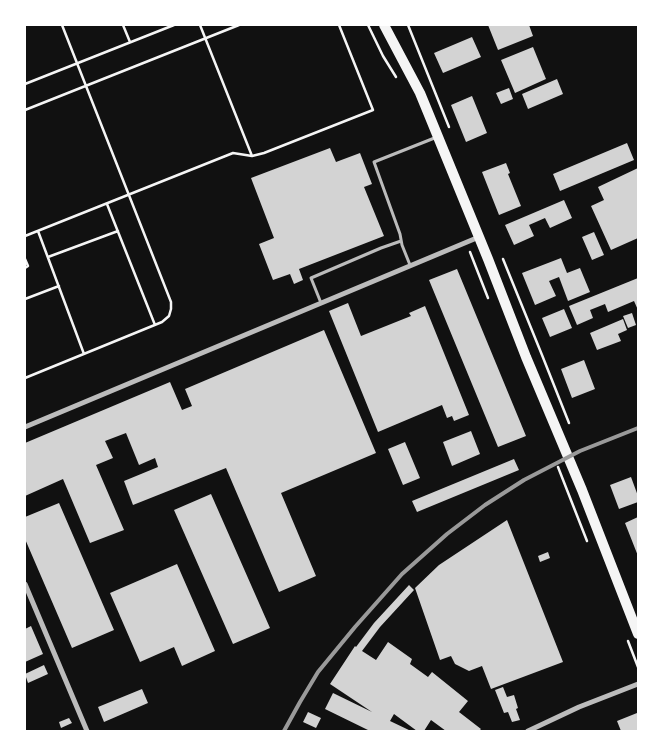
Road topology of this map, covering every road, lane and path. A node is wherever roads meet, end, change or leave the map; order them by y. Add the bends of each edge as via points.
1 (62, 25) edge
2 (123, 25) edge
3 (174, 25) edge
4 (200, 25) edge
5 (239, 25) edge
6 (339, 25) edge
7 (384, 25) edge
8 (408, 25) edge
9 (205, 38) junction
10 (130, 42) junction
11 (77, 63) junction
12 (25, 84) edge
13 (86, 86) junction
14 (25, 110) edge
15 (450, 130) dead end
16 (438, 137) junction
17 (252, 156) junction
18 (129, 195) junction
19 (107, 204) junction
20 (38, 231) junction
21 (118, 231) junction
22 (25, 236) edge
23 (479, 237) junction
24 (401, 240) junction
25 (501, 255) dead end
26 (48, 257) junction
27 (25, 258) edge
28 (410, 265) junction
29 (25, 268) edge
30 (59, 286) junction
31 (25, 300) edge
32 (321, 303) junction
33 (155, 325) junction
34 (84, 354) junction
35 (25, 372) edge
36 (26, 378) edge
37 (25, 427) edge
38 (571, 430) dead end
39 (25, 584) edge
40 (638, 634) edge
41 (638, 684) edge
42 (87, 731) edge
43 (528, 731) edge

1 - 11 path
2 - 10 path
3 - 10 path
4 - 9 path
5 - 9 path
6 - 17 path via 373,110
7 - 16 main road via 420,93
8 - 15 path
9 - 13 path
9 - 17 path
10 - 11 path
11 - 12 path
11 - 13 path
13 - 14 path
13 - 18 path
16 - 23 main road
16 - 24 lane via 374,162
17 - 18 path via 233,153
18 - 19 path
18 - 33 path via 171,302 169,316
19 - 20 path
19 - 21 path
20 - 22 path
20 - 26 path
21 - 26 path
21 - 33 path
23 - 28 street
23 - 40 main road
24 - 28 lane
24 - 32 lane via 311,278
25 - 38 path
26 - 30 path
27 - 29 path via 28,266
28 - 32 street
30 - 31 path
30 - 34 path
32 - 37 street
33 - 34 path
34 - 36 path
35 - 36 path
39 - 42 street
41 - 43 street

